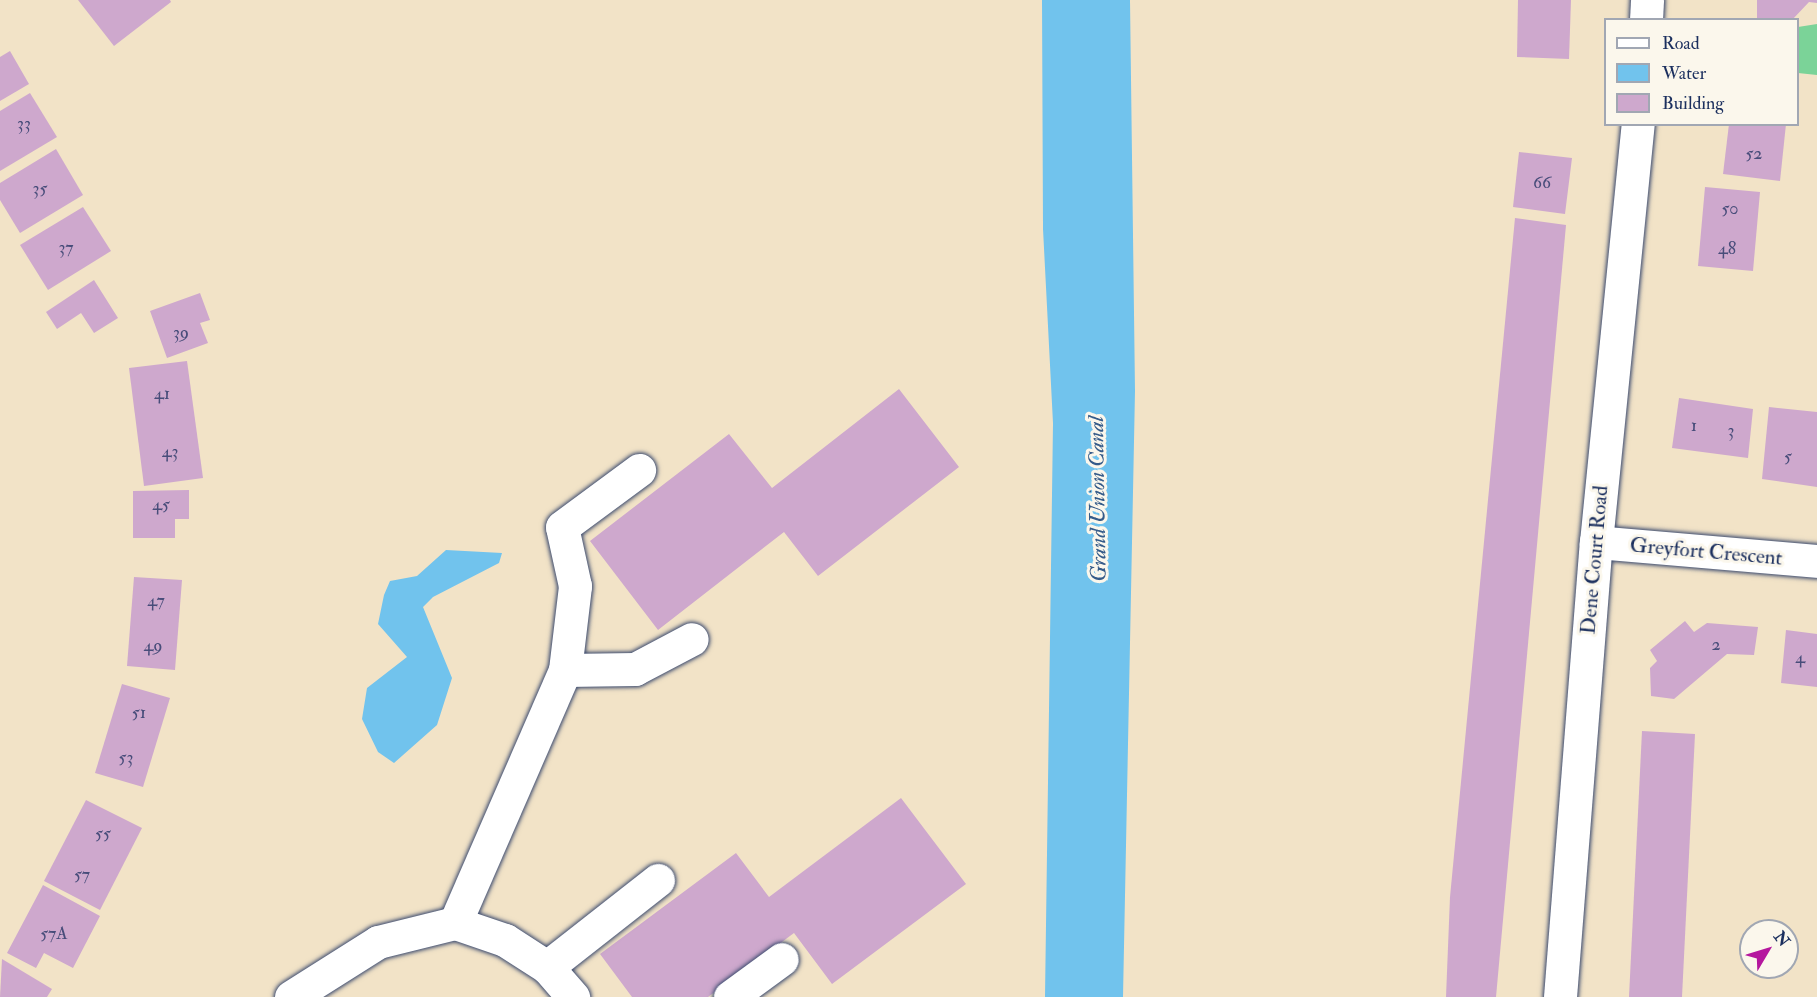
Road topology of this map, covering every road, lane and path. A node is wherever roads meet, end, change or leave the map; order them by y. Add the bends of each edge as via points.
1 (1647, 0) edge
2 (1646, 18) edge
3 (1638, 126) edge
4 (639, 470) dead end
5 (1596, 542) junction
6 (1817, 561) edge
7 (692, 639) dead end
8 (565, 670) junction
9 (658, 880) dead end
10 (455, 923) junction
11 (782, 959) dead end
12 (547, 967) junction
13 (291, 997) edge
14 (573, 997) edge
15 (730, 997) edge
16 (1560, 997) edge

1 - 2 street
3 - 5 street, Dene Court Road
4 - 8 street via 562,527 575,586
5 - 6 street, Greyfort Crescent
5 - 16 street, Dene Court Road
7 - 8 street via 635,669
8 - 10 street
9 - 12 street
10 - 12 street via 505,940
10 - 13 street via 378,942
11 - 15 street
12 - 14 street

